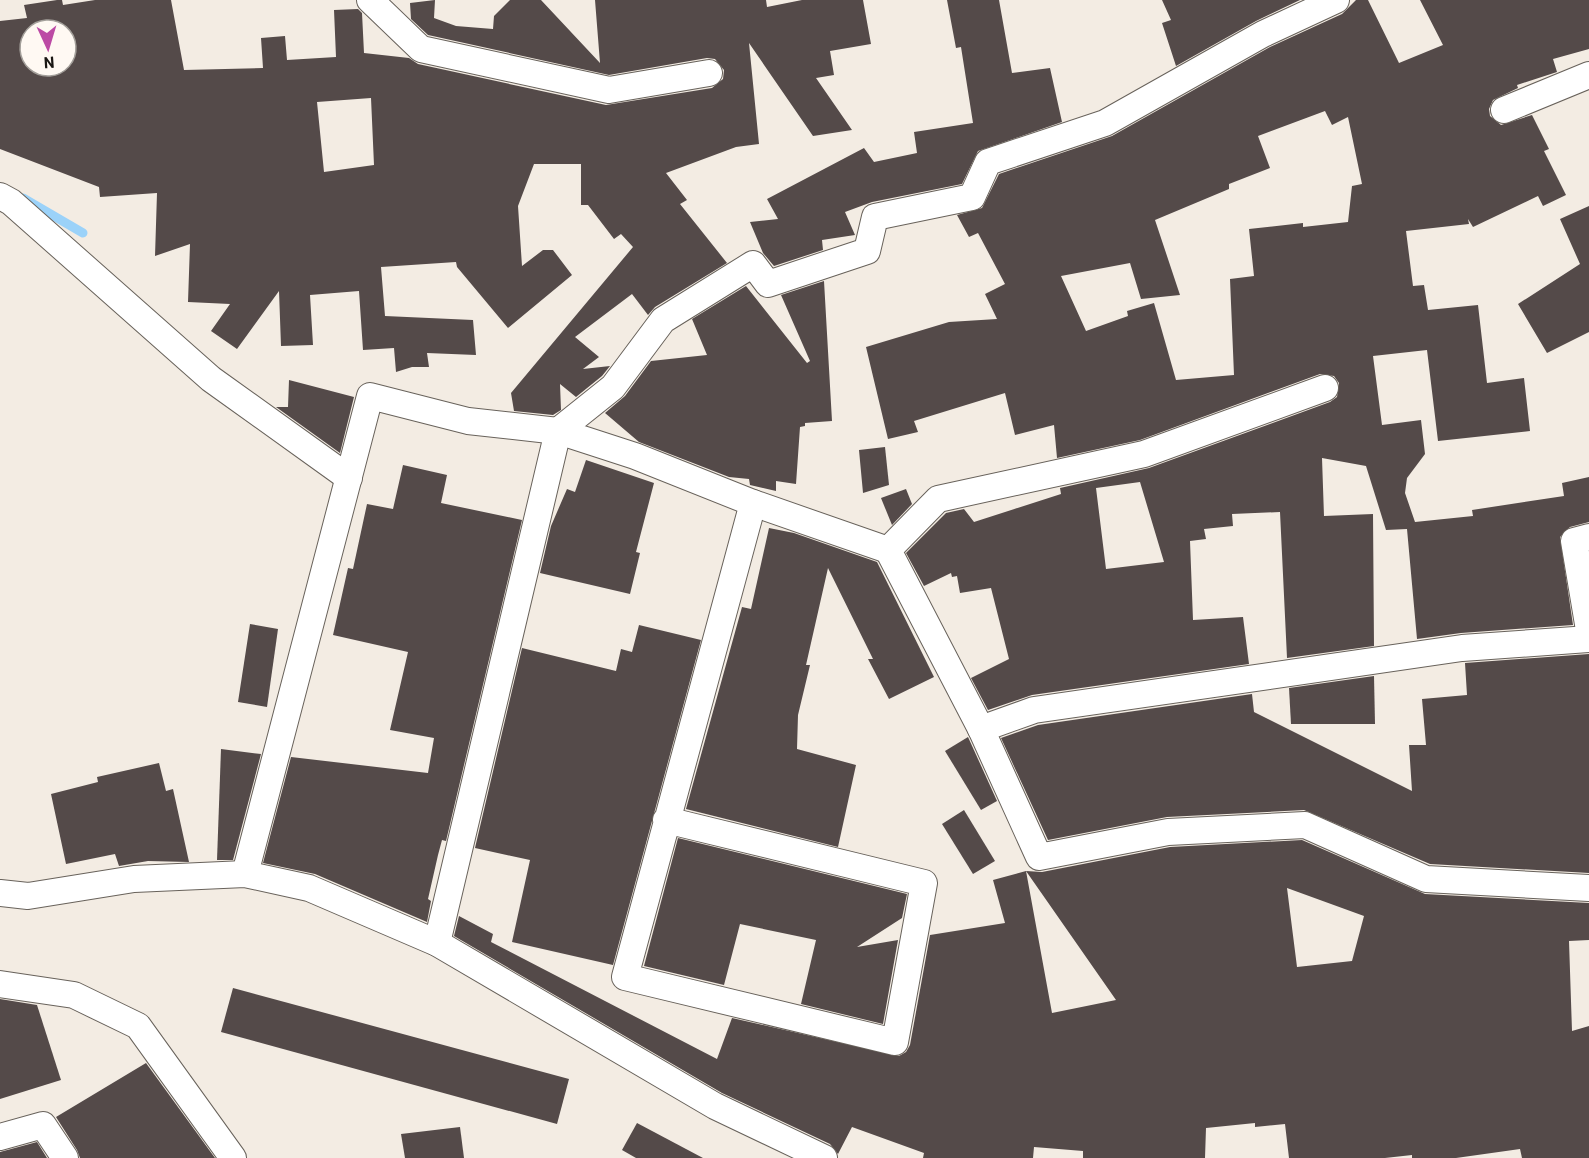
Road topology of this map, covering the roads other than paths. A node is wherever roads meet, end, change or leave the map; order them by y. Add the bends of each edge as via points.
1 (370, 0) edge
2 (1336, 0) edge
3 (709, 73) dead end
4 (1589, 75) edge
5 (1504, 110) dead end
6 (0, 196) edge
7 (1325, 388) dead end
8 (558, 431) junction
9 (349, 478) junction
10 (753, 503) junction
11 (1589, 537) edge
12 (888, 550) junction
13 (1589, 630) edge
14 (1589, 639) edge
15 (981, 729) junction
16 (666, 820) junction
17 (245, 874) junction
18 (1589, 888) edge
19 (0, 893) edge
20 (437, 943) junction
21 (0, 984) edge
22 (0, 1137) edge
23 (64, 1158) edge
24 (233, 1158) edge
25 (824, 1158) edge

1 - 3 street via 421,49 609,90
2 - 8 street via 1263,34 1105,123 988,162 972,197 875,217 867,251 768,284 753,264 663,320 613,387
4 - 5 street
6 - 9 street via 211,379
7 - 12 street via 1144,454 938,499
8 - 9 street via 468,421 370,396
8 - 10 street via 635,456
8 - 20 street
9 - 17 street
10 - 12 street
10 - 16 street
11 - 13 street via 1574,541
12 - 15 street
14 - 15 street via 1462,648 1034,710
15 - 18 street via 1039,857 1168,832 1305,825 1426,879
16 - 16 street via 924,883 895,1042 625,976
17 - 19 street via 134,879 28,896
17 - 20 street via 309,888
20 - 25 street via 716,1106
21 - 24 street via 74,995 138,1026
22 - 23 street via 43,1125

